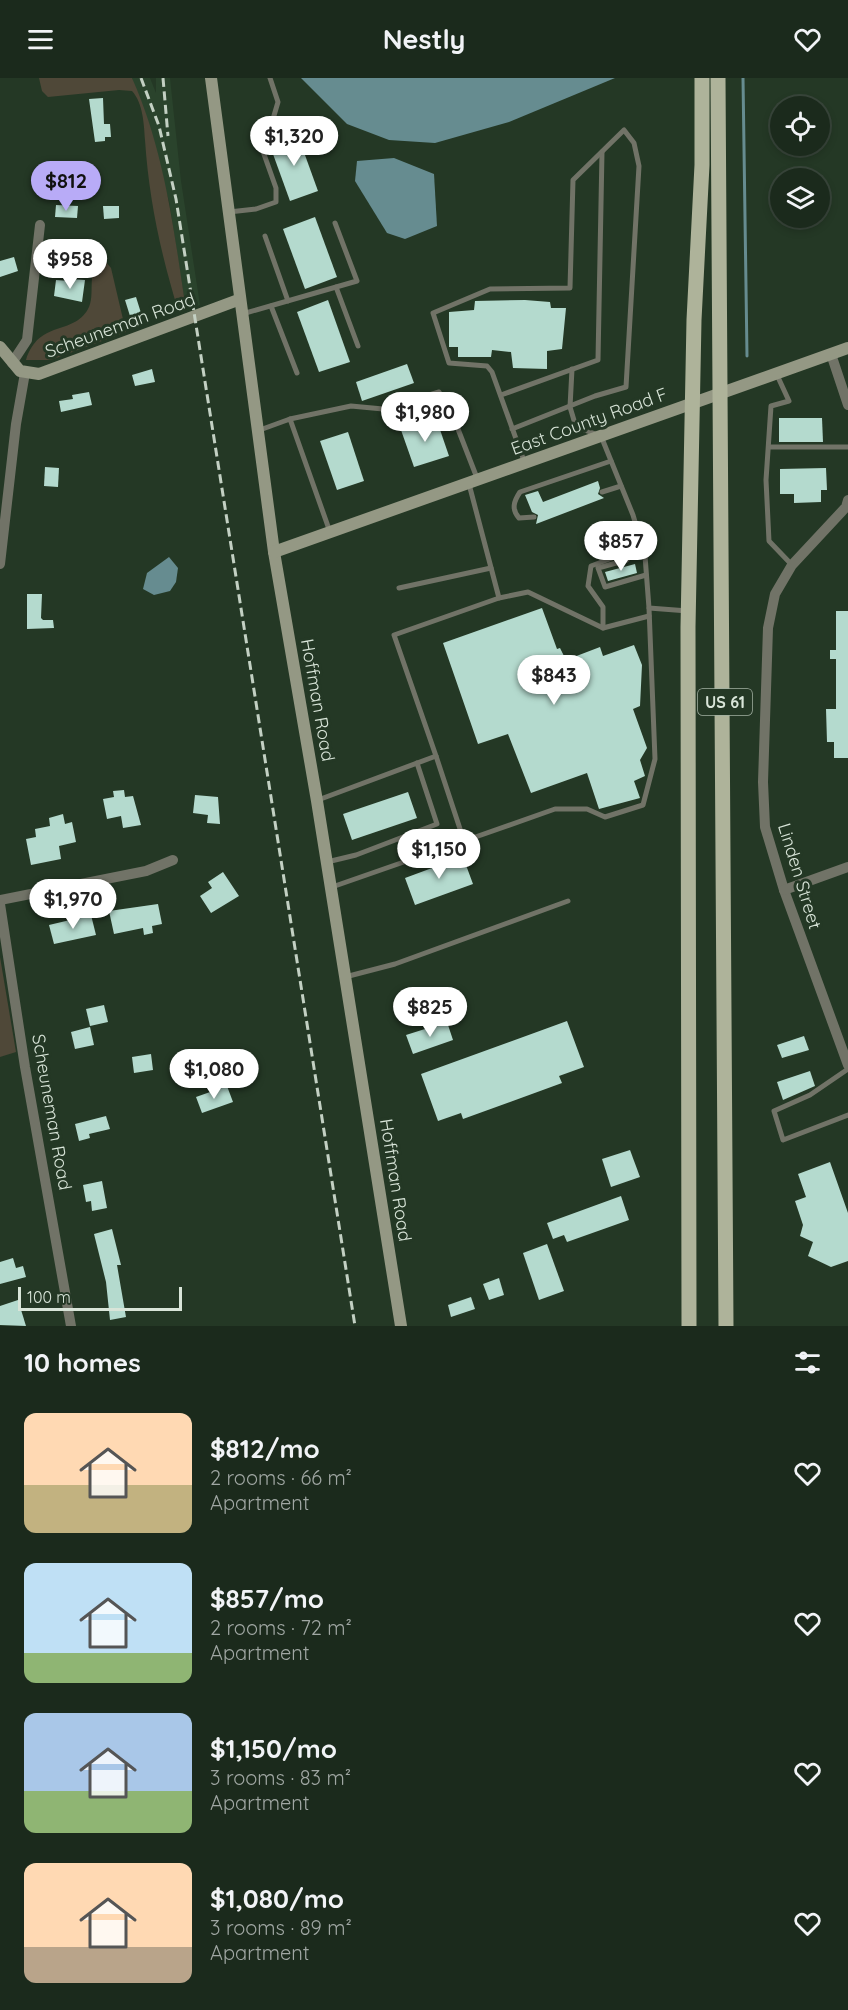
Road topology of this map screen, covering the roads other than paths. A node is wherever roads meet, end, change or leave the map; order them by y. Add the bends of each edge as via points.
1 (211, 78) edge
2 (270, 78) edge
3 (702, 78) edge
4 (718, 78) edge
5 (602, 152) junction
6 (228, 212) junction
7 (335, 224) dead end
8 (40, 225) dead end
9 (265, 236) dead end
10 (336, 287) junction
11 (238, 300) junction
12 (288, 301) junction
13 (271, 306) junction
14 (240, 315) junction
15 (358, 346) dead end
16 (0, 347) edge
17 (848, 348) edge
18 (831, 354) junction
19 (12, 363) junction
20 (572, 369) junction
21 (24, 373) junction
22 (776, 373) junction
23 (297, 374) dead end
24 (719, 394) junction
25 (501, 395) junction
26 (692, 404) junction
27 (848, 405) edge
28 (570, 407) junction
29 (290, 420) junction
30 (512, 429) junction
31 (257, 431) junction
32 (601, 436) junction
33 (770, 447) junction
34 (848, 447) edge
35 (611, 460) junction
36 (525, 463) junction
37 (473, 481) junction
38 (621, 486) junction
39 (602, 492) dead end
40 (848, 500) edge
41 (534, 517) dead end
42 (330, 532) junction
43 (639, 536) junction
44 (274, 552) junction
45 (0, 564) edge
46 (792, 565) junction
47 (491, 568) junction
48 (646, 576) junction
49 (399, 588) dead end
50 (499, 598) junction
51 (649, 608) junction
52 (689, 611) junction
53 (649, 616) junction
54 (603, 628) junction
55 (436, 756) junction
56 (417, 763) junction
57 (317, 801) junction
58 (464, 841) junction
59 (173, 860) dead end
60 (327, 862) junction
61 (848, 867) edge
62 (331, 887) junction
63 (784, 890) junction
64 (568, 901) dead end
65 (0, 902) edge
66 (345, 977) junction
67 (844, 1042) edge
68 (848, 1067) edge
69 (848, 1115) edge
70 (71, 1326) edge
71 (401, 1326) edge
72 (689, 1326) edge
73 (726, 1326) edge

1 - 6 street, Hoffman Road
2 - 6 lane via 278,102 260,143 276,188 276,202
3 - 26 main road, US 61
4 - 24 main road, US 61
5 - 20 lane via 598,360
5 - 25 lane via 573,180 570,288 490,289 433,313 449,363 487,366
5 - 28 lane via 624,130 634,143 639,166 627,387
6 - 11 street, Hoffman Road
7 - 10 lane via 357,281
8 - 19 street via 27,340
9 - 12 lane
10 - 12 lane
10 - 15 lane
11 - 14 street, Hoffman Road
11 - 21 street, Scheuneman Road via 44,372
12 - 13 lane
13 - 14 lane
13 - 23 lane
14 - 31 street, Hoffman Road
16 - 19 street
17 - 18 street, East County Road F
18 - 22 street, East County Road F
18 - 27 street
19 - 21 street
20 - 25 lane
20 - 28 lane
21 - 45 street
22 - 24 street, East County Road F
22 - 33 lane via 789,401 771,406
24 - 26 street, East County Road F
24 - 73 main road, US 61 via 725,728
25 - 30 lane
26 - 32 street, East County Road F
26 - 52 main road, US 61
28 - 30 lane
28 - 32 lane via 576,427
29 - 31 lane
29 - 37 lane via 351,406 383,409 439,392 451,411
29 - 42 lane
30 - 36 lane
31 - 44 street, Hoffman Road
32 - 35 lane
32 - 36 street, East County Road F
33 - 34 lane
33 - 46 lane via 766,480 769,541
35 - 38 lane
35 - 41 lane via 520,492 514,501 514,513 519,518
36 - 37 street, East County Road F
37 - 42 street, East County Road F
37 - 47 lane
38 - 39 lane
38 - 43 lane
40 - 46 street, Linden Street via 846,507
42 - 44 street, East County Road F
43 - 48 lane
43 - 48 lane via 627,560 598,568 606,587
43 - 54 lane via 620,555 591,566 588,586 603,608
44 - 57 street, Hoffman Road
46 - 63 street, Linden Street via 775,594 768,628 763,782 765,827
47 - 49 lane
47 - 50 lane
48 - 51 lane
50 - 54 lane via 528,592
50 - 55 lane via 394,635
51 - 52 lane
51 - 53 lane
52 - 72 main road, US 61
53 - 54 lane
53 - 58 lane via 655,759 643,805 605,817 587,809 555,809
55 - 56 lane
55 - 58 lane
56 - 57 lane
56 - 60 lane via 437,824
57 - 60 street, Hoffman Road
58 - 62 lane
59 - 65 street, Scheuneman Road via 146,872
60 - 62 street, Hoffman Road
61 - 63 street
62 - 66 street, Hoffman Road
63 - 67 street, Linden Street
64 - 66 lane via 395,964
65 - 70 street, Scheuneman Road
66 - 71 street, Hoffman Road
67 - 68 street, Linden Street
68 - 69 lane via 810,1095 774,1111 783,1140

